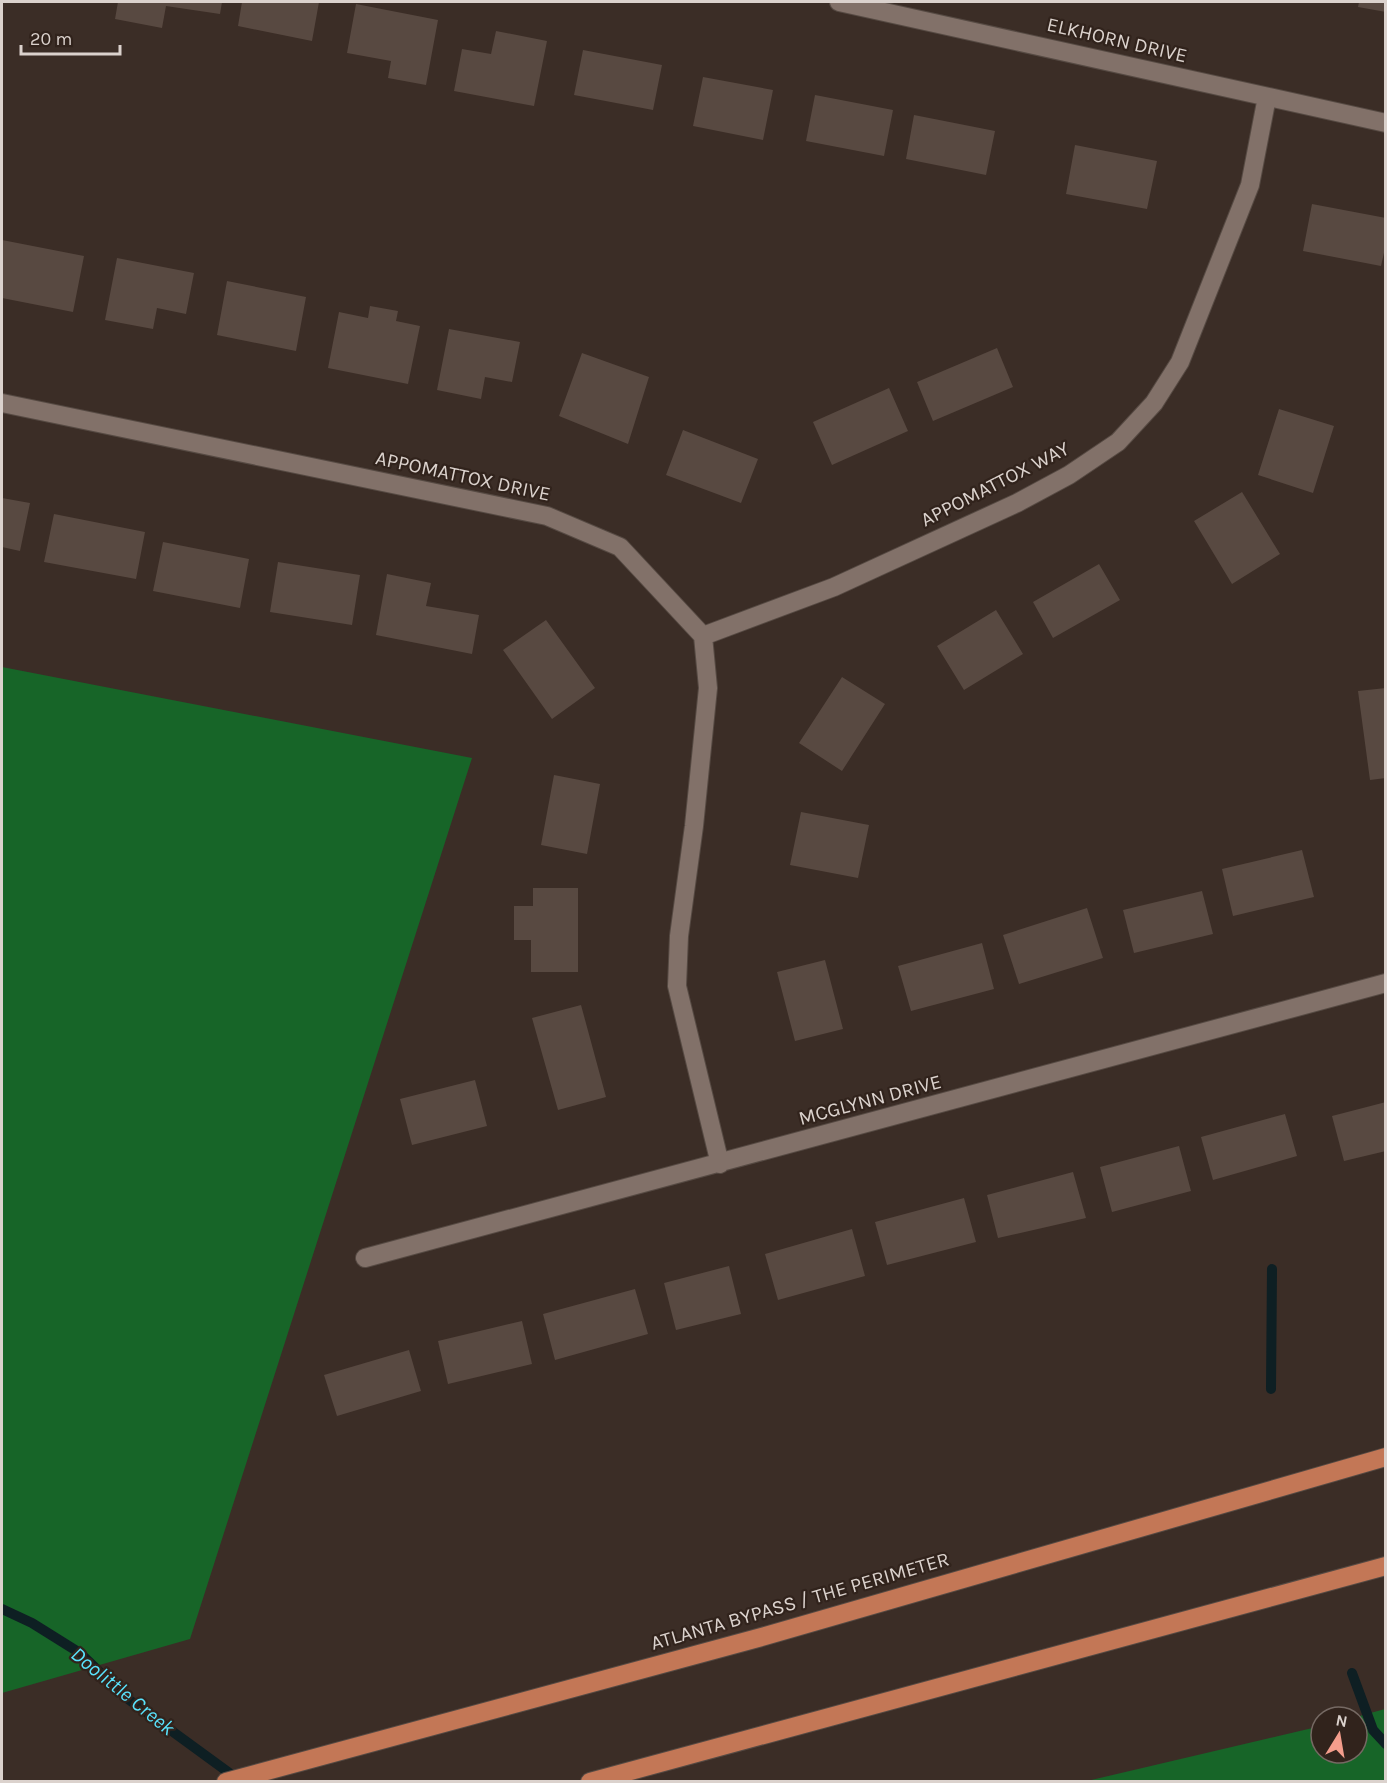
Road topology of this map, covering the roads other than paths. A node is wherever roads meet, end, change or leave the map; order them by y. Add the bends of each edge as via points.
1 (839, 2) edge
2 (1267, 97) junction
3 (1386, 123) edge
4 (2, 403) edge
5 (703, 636) junction
6 (1386, 983) edge
7 (720, 1164) junction
8 (365, 1258) dead end
9 (1386, 1457) edge
10 (1386, 1566) edge
11 (226, 1782) edge
12 (590, 1782) edge

1 - 2 street, ELKHORN DRIVE
2 - 3 street, ELKHORN DRIVE
2 - 5 street, APPOMATTOX WAY via 1250,185 1180,362 1154,403 1118,442 1069,476 1017,502 834,587
4 - 5 street, APPOMATTOX DRIVE via 547,516 620,547
5 - 7 street via 708,688 679,936 677,986
6 - 7 street, MCGLYNN DRIVE
7 - 8 street, MCGLYNN DRIVE
9 - 11 highway, ATLANTA BYPASS / THE PERIMETER via 758,1638
10 - 12 highway

